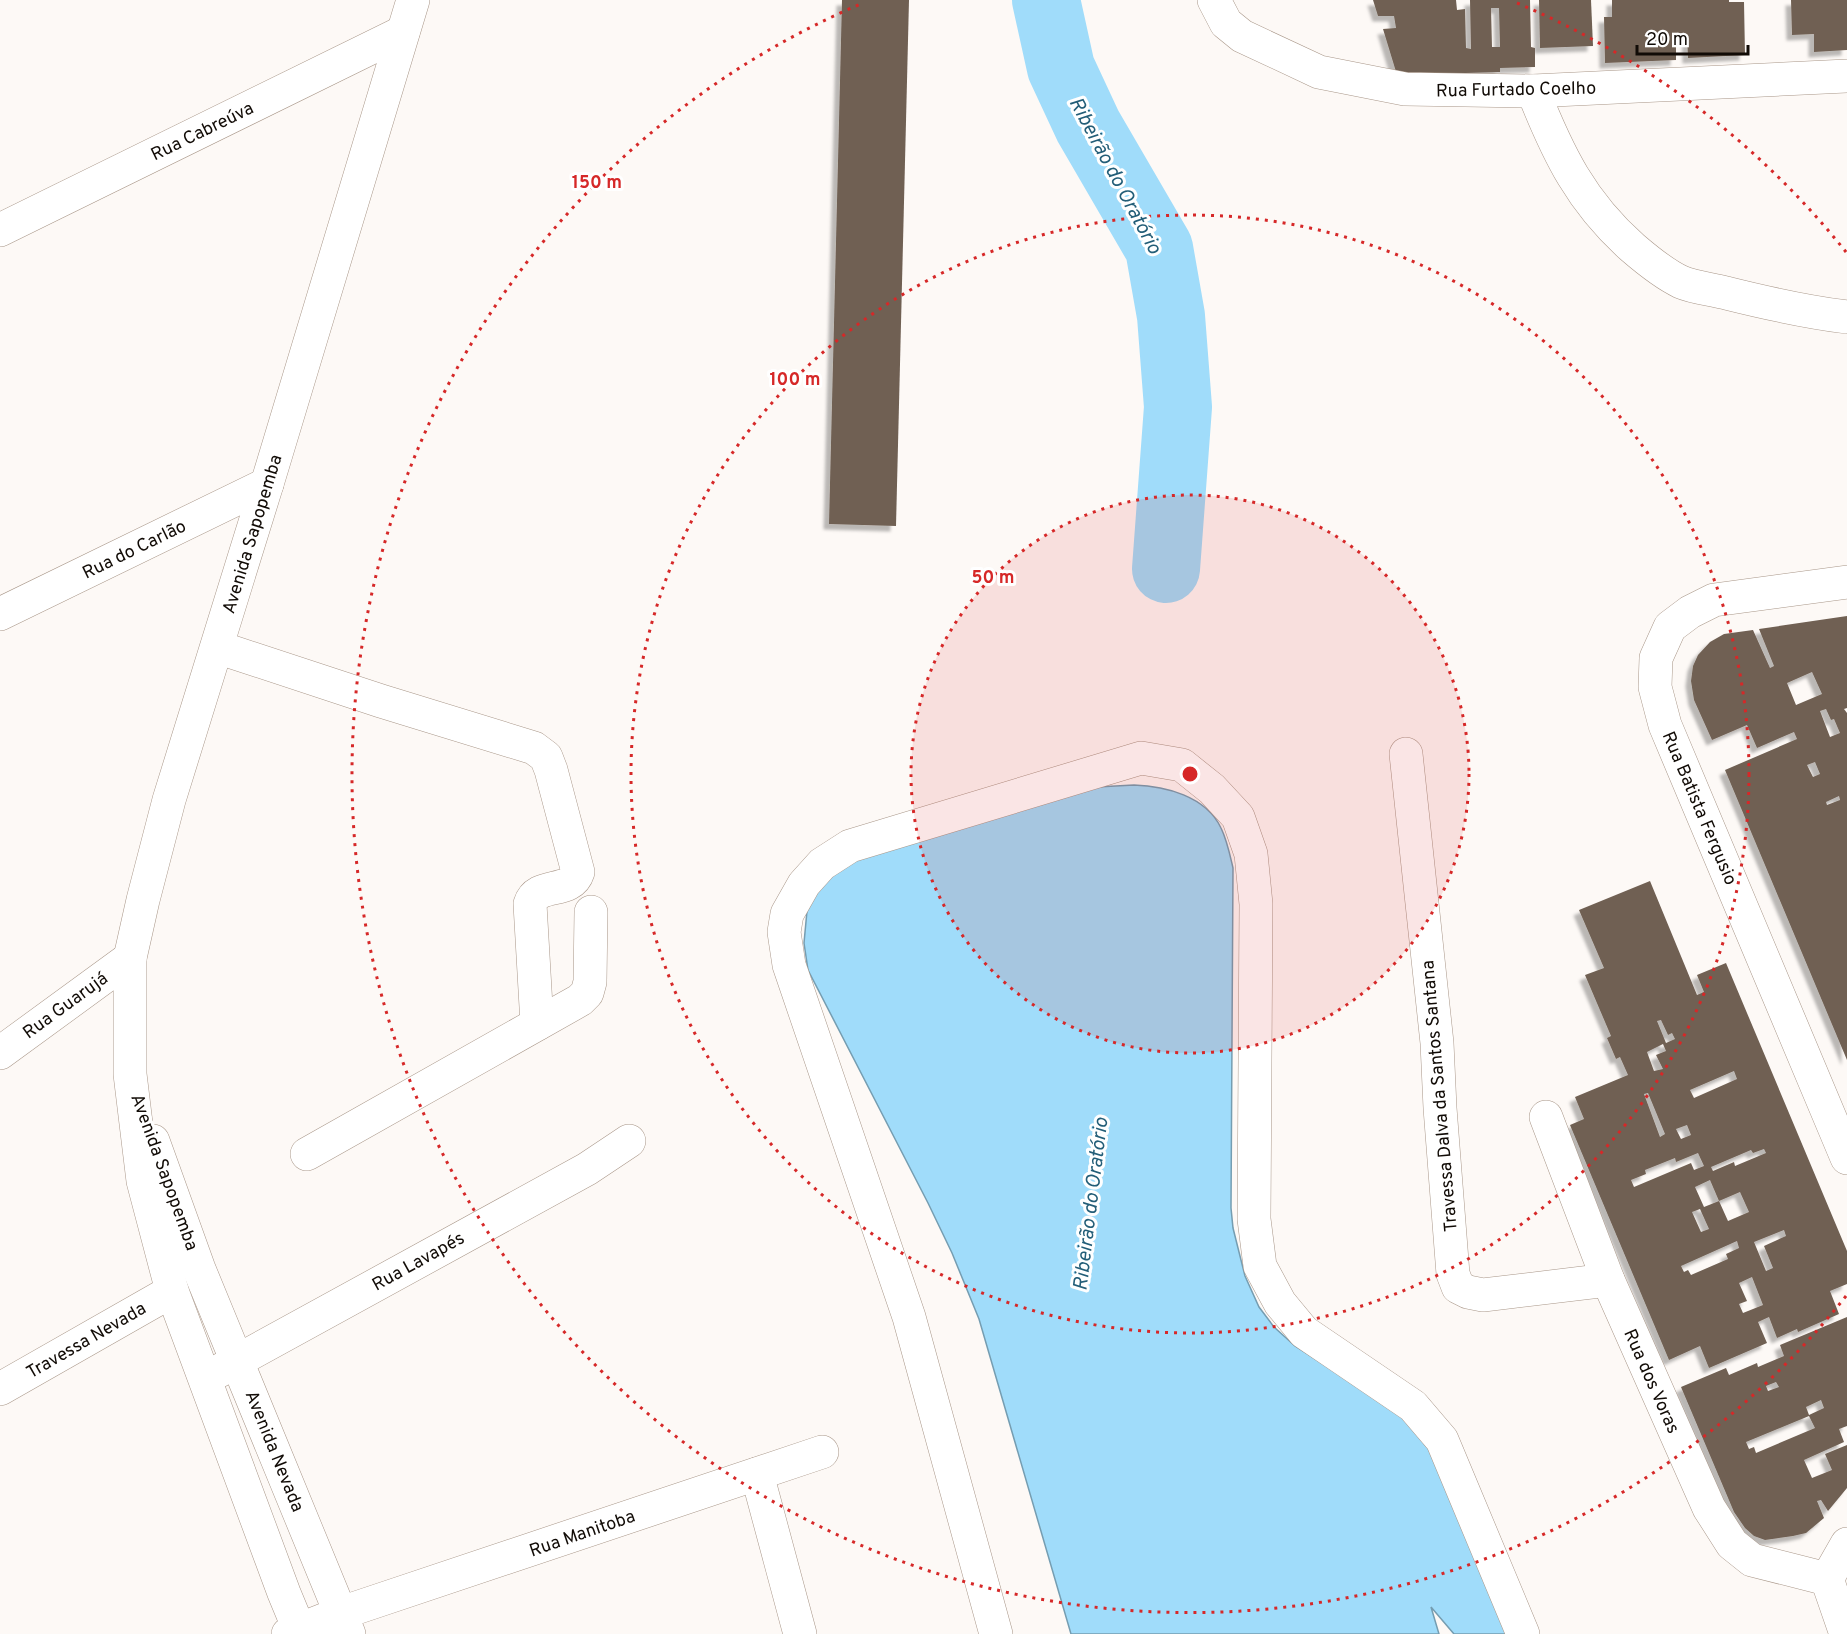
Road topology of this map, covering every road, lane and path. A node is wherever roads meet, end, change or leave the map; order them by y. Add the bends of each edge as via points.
1 (413, 0) edge
2 (1214, 0) edge
3 (403, 32) junction
4 (1847, 76) edge
5 (1533, 91) junction
6 (0, 230) edge
7 (1847, 317) edge
8 (267, 484) junction
9 (1847, 582) edge
10 (0, 614) edge
11 (216, 647) junction
12 (1406, 754) dead end
13 (591, 912) dead end
14 (130, 958) junction
15 (537, 1024) junction
16 (0, 1053) edge
17 (130, 1074) junction
18 (1546, 1117) dead end
19 (629, 1141) dead end
20 (307, 1154) dead end
21 (1847, 1158) edge
22 (200, 1269) joint
23 (1608, 1280) junction
24 (172, 1291) junction
25 (238, 1361) junction
26 (206, 1378) junction
27 (0, 1389) edge
28 (822, 1452) dead end
29 (757, 1474) junction
30 (1847, 1544) edge
31 (1827, 1579) junction
32 (345, 1624) edge
33 (296, 1632) edge
34 (800, 1634) edge
35 (996, 1634) edge
36 (1523, 1634) edge
37 (1846, 1634) edge

1 - 3 street, Avenida Sapopemba
2 - 5 street, Rua Furtado Coelho via 1226,23 1242,36 1319,72 1405,89
3 - 6 street, Rua Cabreúva
3 - 8 street, Avenida Sapopemba
4 - 5 street, Rua Furtado Coelho
5 - 7 street via 1569,173 1592,205 1648,261 1681,282 1805,312
8 - 10 street, Rua do Carlão
8 - 11 street, Avenida Sapopemba
9 - 21 street, Rua Batista Fergusio via 1714,600 1690,612 1670,627 1656,658 1655,687 1665,725
11 - 14 street, Avenida Sapopemba via 169,800
11 - 15 street via 534,748 546,757 578,872 570,884 538,892 530,904
12 - 23 street, Travessa Dalva da Santos Santana via 1437,1043 1455,1280 1458,1287 1483,1295
13 - 15 street via 587,993
14 - 16 street, Rua Guarujá
14 - 17 street, Avenida Sapopemba
15 - 20 street
17 - 22 street, Avenida Sapopemba
17 - 24 street, Avenida Sapopemba via 143,1181
18 - 23 street, Rua dos Voras
19 - 25 street, Rua Lavapés via 587,1169
22 - 25 street, Avenida Nevada
23 - 31 street, Rua dos Voras via 1709,1508 1732,1544 1752,1560
24 - 26 street
24 - 27 street, Travessa Nevada
25 - 26 street, Rua Lavapés
25 - 32 street, Avenida Nevada
26 - 33 street
28 - 29 street, Rua Manitoba
29 - 32 street, Rua Manitoba
29 - 34 street
30 - 31 street
31 - 37 street
32 - 33 street, Rua Manitoba
35 - 36 street via 909,1317 789,965 783,932 787,914 804,884 822,864 850,846 1141,758 1182,765 1212,789 1238,817 1251,854 1256,904 1254,1219 1260,1266 1280,1303 1304,1332 1413,1406 1442,1440

